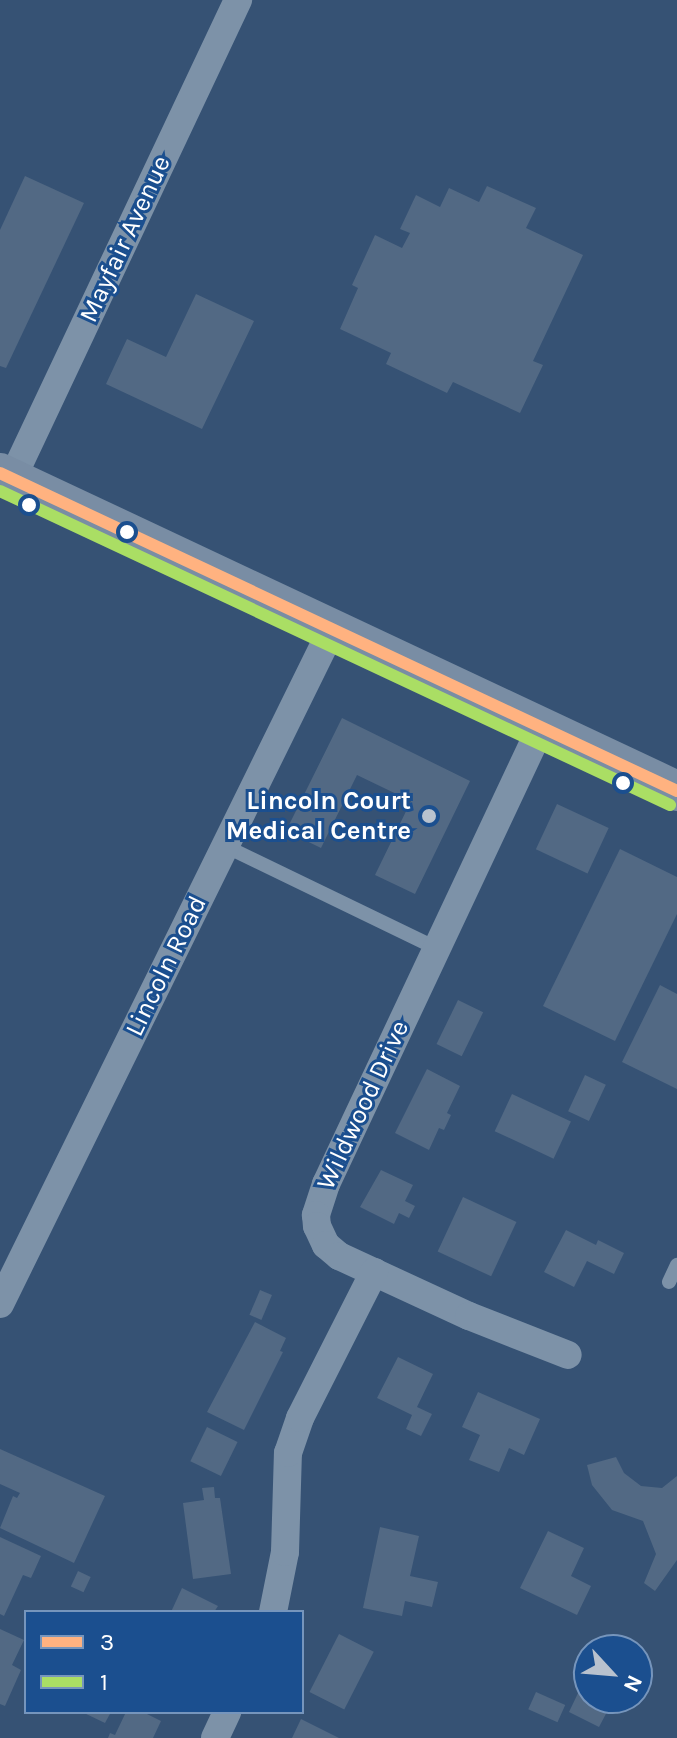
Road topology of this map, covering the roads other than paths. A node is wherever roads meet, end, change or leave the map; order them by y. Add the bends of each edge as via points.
1 (238, 0) edge
2 (6, 476) edge
3 (332, 629) junction
4 (541, 727) junction
5 (677, 791) edge
6 (225, 846) junction
7 (436, 948) junction
8 (677, 1265) edge
9 (374, 1272) junction
10 (669, 1282) dead end
11 (0, 1304) edge
12 (568, 1355) dead end
13 (273, 1610) edge
14 (226, 1714) edge
15 (215, 1738) edge

1 - 2 street, Mayfair Avenue
2 - 3 main road
3 - 4 main road
3 - 6 street, Lincoln Road
4 - 5 main road
4 - 7 street, Wildwood Drive
6 - 7 lane
6 - 11 street, Lincoln Road
7 - 9 street, Wildwood Drive via 316,1215 326,1245
8 - 10 lane
9 - 12 street, Wildwood Drive
9 - 13 street via 300,1418 288,1453 285,1552
14 - 15 street

